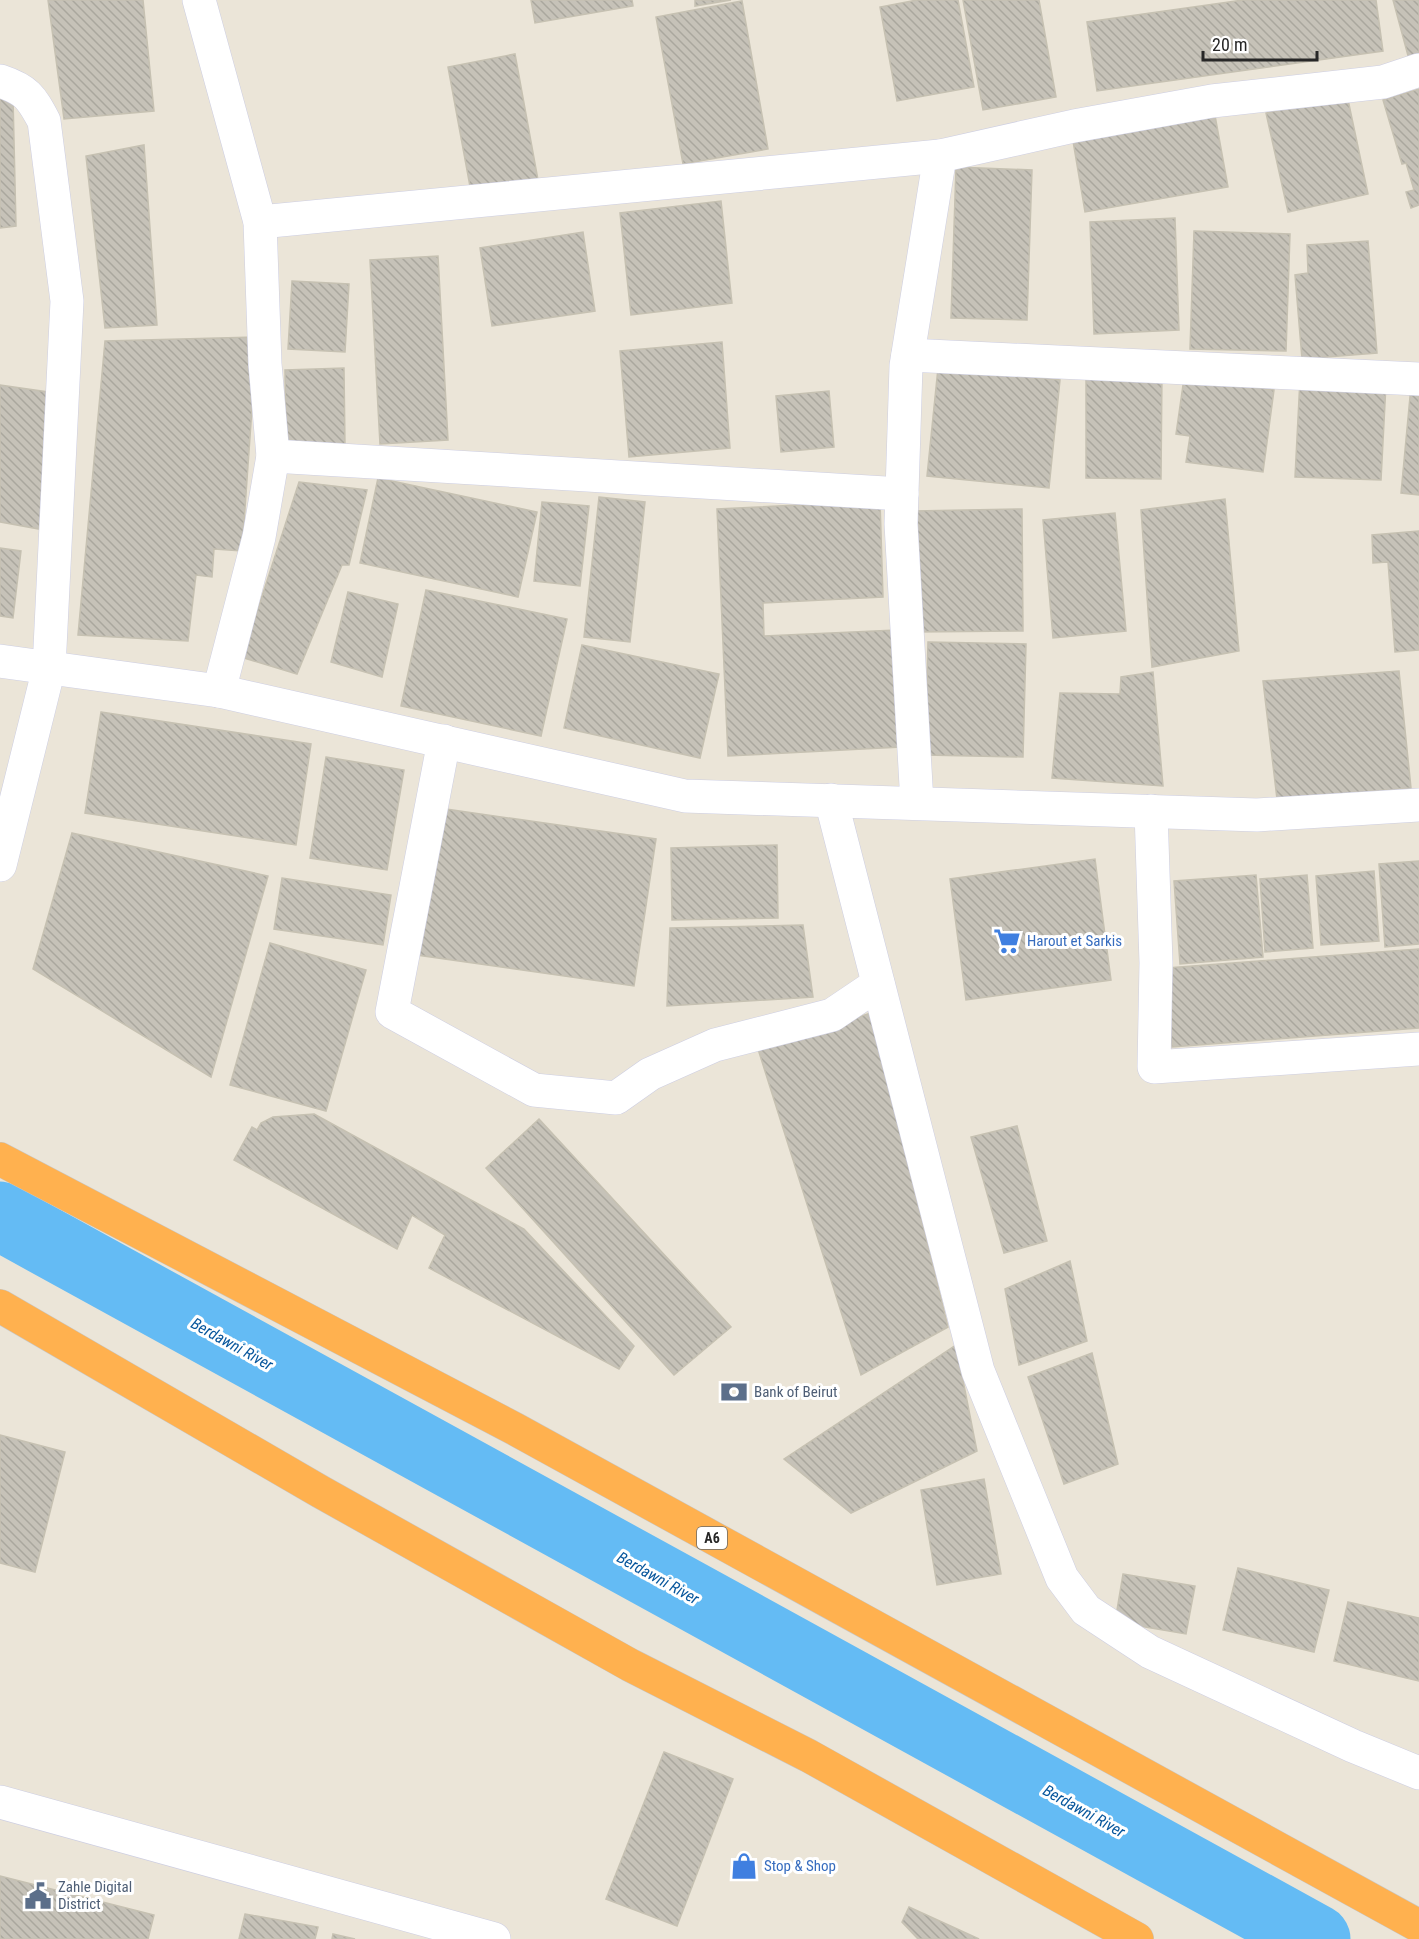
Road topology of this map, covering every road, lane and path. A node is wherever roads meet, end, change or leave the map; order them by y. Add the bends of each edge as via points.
1 (199, 0) edge
2 (1419, 70) edge
3 (0, 81) edge
4 (940, 156) junction
5 (260, 222) junction
6 (908, 355) junction
7 (1419, 379) edge
8 (273, 456) junction
9 (902, 494) junction
10 (0, 661) edge
11 (49, 668) junction
12 (219, 691) junction
13 (444, 741) junction
14 (831, 800) junction
15 (917, 803) junction
16 (1419, 805) edge
17 (1150, 811) junction
18 (0, 865) edge
19 (878, 984) junction
20 (1419, 1049) edge
21 (0, 1159) edge
22 (0, 1306) edge
23 (1419, 1773) edge
24 (0, 1802) edge
25 (1362, 1894) junction
26 (1419, 1904) edge
27 (1419, 1926) edge
28 (494, 1939) edge
29 (1137, 1939) edge

1 - 5 street
2 - 4 street via 1383,82 1212,100
3 - 11 street via 20,88 32,98 44,121 67,301
4 - 5 street
4 - 6 street
5 - 8 street
6 - 7 street
6 - 9 street
8 - 9 street
8 - 12 street via 259,537
9 - 15 street
10 - 11 street
11 - 12 street
11 - 18 street
12 - 13 street
13 - 14 street via 685,796
13 - 19 street via 392,1012 534,1090 616,1098 650,1074 715,1045 832,1015
14 - 15 street
14 - 19 street
15 - 17 street
16 - 17 street via 1257,814
17 - 20 street via 1156,963 1154,1067
19 - 23 street via 978,1371 1062,1578 1086,1610 1150,1652
21 - 25 highway, A6 via 515,1429
22 - 29 highway via 620,1659 809,1756
24 - 28 street
25 - 26 highway
25 - 27 highway, A6

